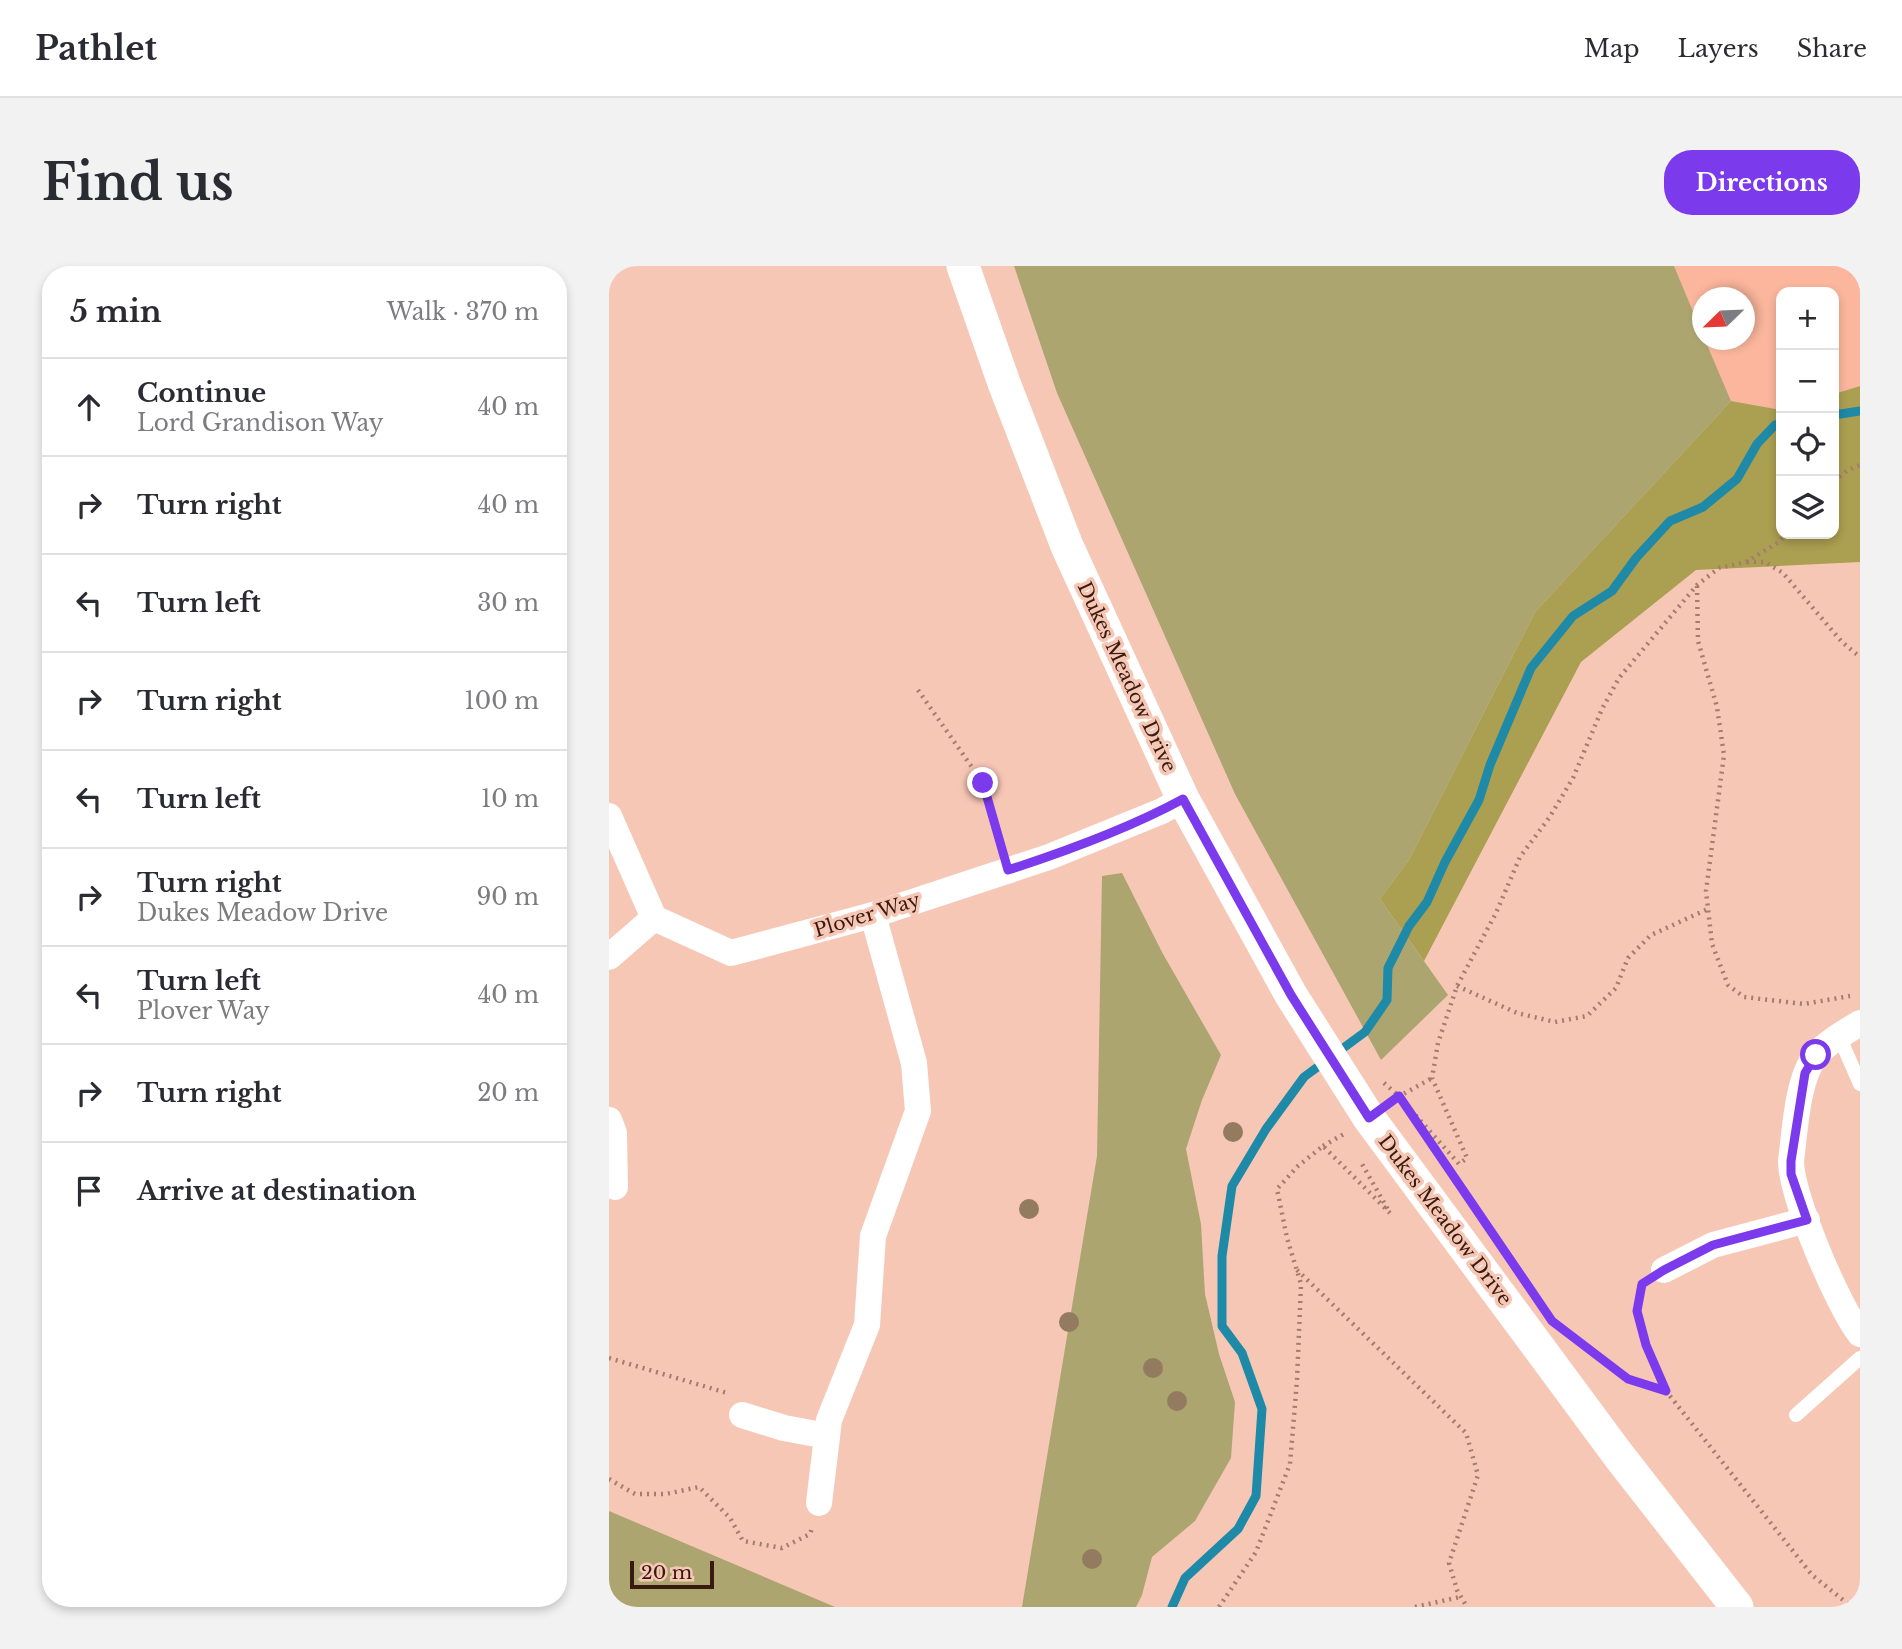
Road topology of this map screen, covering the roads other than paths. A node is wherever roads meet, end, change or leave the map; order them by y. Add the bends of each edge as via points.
1 (964, 266) edge
2 (1183, 799) junction
3 (609, 816) edge
4 (873, 915) junction
5 (654, 918) junction
6 (609, 957) edge
7 (1849, 1029) edge
8 (1860, 1084) edge
9 (609, 1120) edge
10 (615, 1187) dead end
11 (1807, 1220) junction
12 (1664, 1270) road end
13 (1860, 1334) edge
14 (1860, 1358) edge
15 (742, 1415) road end
16 (1796, 1415) dead end
17 (827, 1436) junction
18 (819, 1503) road end
19 (1737, 1607) edge

1 - 2 street, Dukes Meadow Drive via 1044,490
2 - 4 street, Plover Way via 1049,857
2 - 19 street, Dukes Meadow Drive via 1360,1121
3 - 5 street
4 - 5 street, Plover Way via 731,953
4 - 17 street via 913,1063 918,1111 873,1236 866,1325
5 - 6 street
7 - 8 lane
7 - 11 street via 1816,1055 1805,1073 1791,1174
9 - 10 street via 614,1133
11 - 12 street via 1713,1245
11 - 13 street via 1838,1298
14 - 16 lane
15 - 17 street
17 - 18 street

